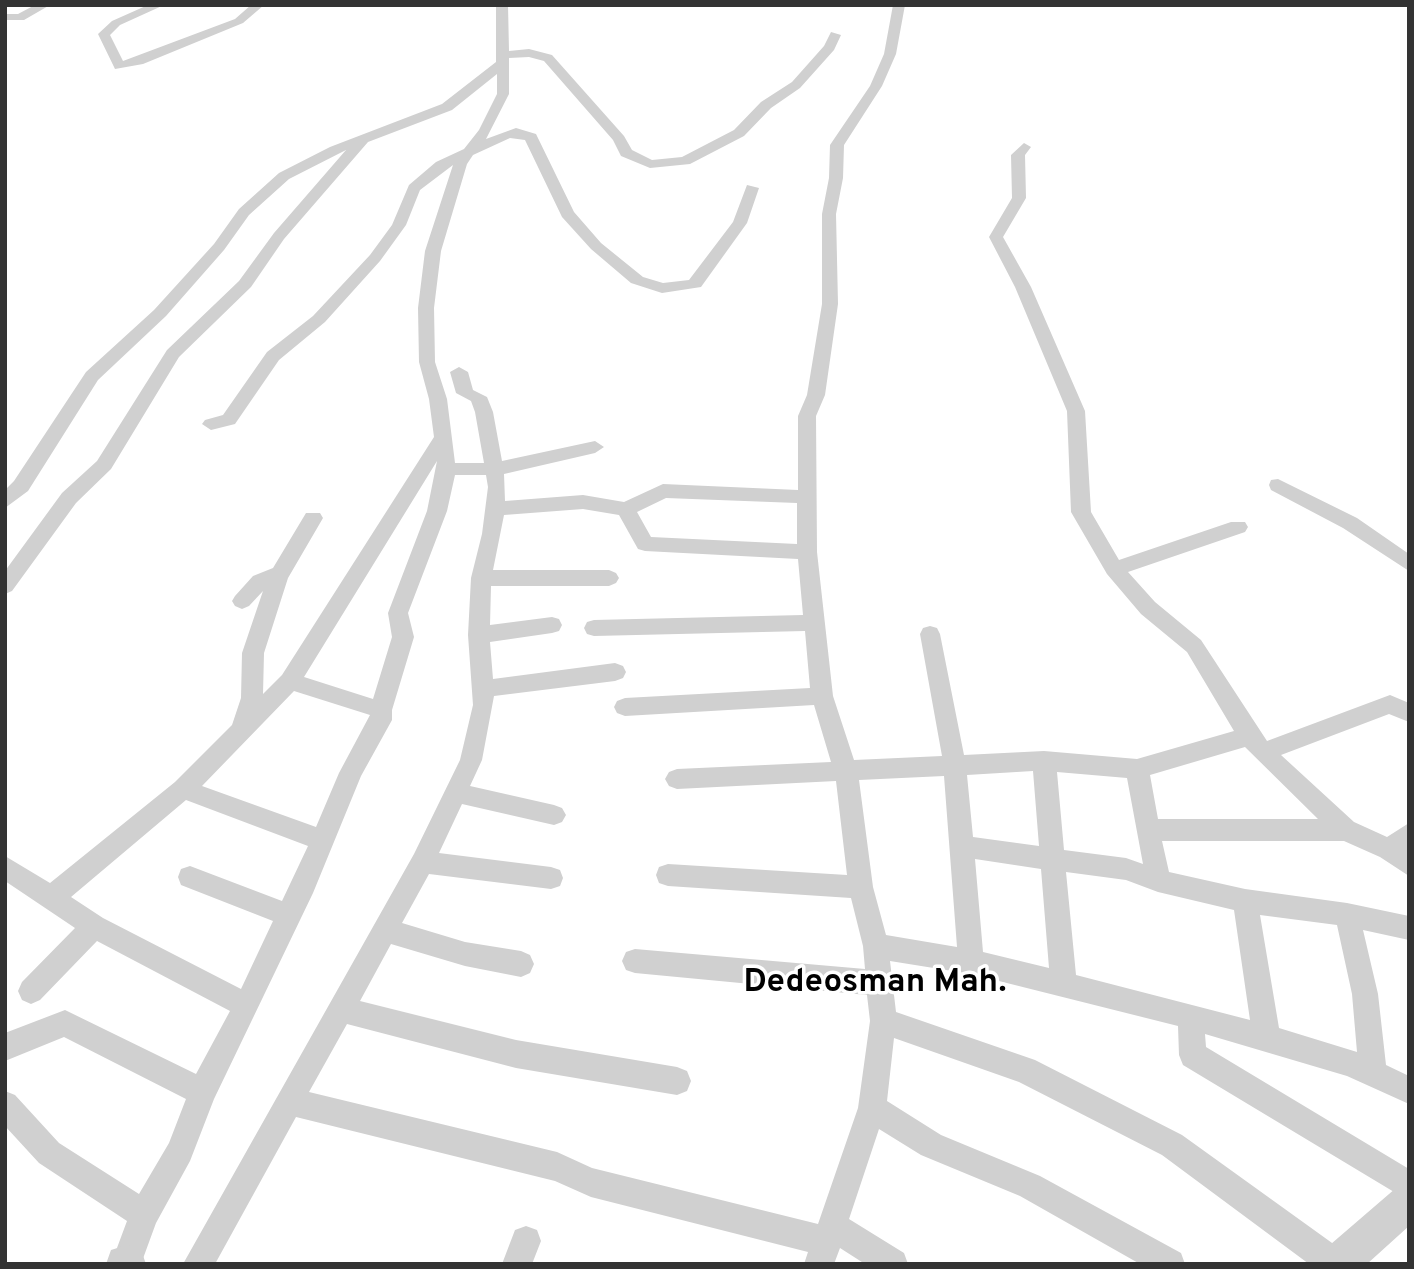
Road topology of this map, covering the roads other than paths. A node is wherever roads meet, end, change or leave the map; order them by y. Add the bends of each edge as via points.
1 (44, 5) edge
2 (158, 5) edge
3 (258, 5) edge
4 (502, 5) edge
5 (899, 5) edge
6 (5, 17) edge
7 (835, 35) dead end
8 (502, 60) junction
9 (365, 138) junction
10 (1024, 147) dead end
11 (467, 154) junction
12 (752, 188) dead end
13 (459, 372) dead end
14 (211, 424) dead end
15 (441, 440) junction
16 (594, 447) dead end
17 (447, 469) junction
18 (496, 469) junction
19 (1278, 485) dead end
20 (805, 497) junction
21 (5, 501) edge
22 (494, 509) junction
23 (626, 509) junction
24 (313, 518) dead end
25 (1238, 527) dead end
26 (807, 552) junction
27 (1409, 564) edge
28 (1114, 569) junction
29 (280, 573) junction
30 (481, 578) junction
31 (609, 578) dead end
32 (5, 586) edge
33 (242, 601) dead end
34 (814, 623) junction
35 (552, 625) dead end
36 (594, 628) dead end
37 (930, 634) dead end
38 (479, 635) junction
39 (615, 672) dead end
40 (290, 681) junction
41 (483, 690) junction
42 (822, 696) junction
43 (625, 707) dead end
44 (380, 710) junction
45 (1409, 713) edge
46 (240, 733) junction
47 (1256, 744) junction
48 (1044, 761) junction
49 (955, 767) junction
50 (1137, 769) junction
51 (846, 772) junction
52 (677, 779) dead end
53 (183, 789) junction
54 (456, 793) junction
55 (554, 815) dead end
56 (1147, 830) junction
57 (1346, 830) junction
58 (1409, 834) edge
59 (321, 840) junction
60 (963, 847) junction
61 (1389, 849) junction
62 (1052, 860) junction
63 (423, 862) junction
64 (1409, 865) edge
65 (5, 867) edge
66 (668, 875) dead end
67 (190, 877) dead end
68 (551, 878) dead end
69 (1158, 881) junction
70 (861, 887) junction
71 (50, 899) junction
72 (1245, 901) junction
73 (288, 915) junction
74 (1347, 915) junction
75 (93, 926) junction
76 (1409, 928) edge
77 (383, 930) junction
78 (876, 946) junction
79 (635, 961) dead end
80 (971, 962) junction
81 (521, 964) dead end
82 (879, 983) junction
83 (1064, 986) junction
84 (31, 991) dead end
85 (247, 1006) junction
86 (340, 1009) junction
87 (1191, 1016) junction
88 (883, 1021) junction
89 (1267, 1040) junction
90 (5, 1047) edge
91 (1373, 1074) junction
92 (677, 1081) dead end
93 (1409, 1090) edge
94 (202, 1092) junction
95 (291, 1102) junction
96 (5, 1105) edge
97 (872, 1108) junction
98 (1409, 1186) edge
99 (1409, 1201) edge
100 (144, 1214) junction
101 (826, 1243) edge
102 (126, 1263) edge
103 (198, 1264) edge
104 (893, 1264) edge
105 (1170, 1264) edge
106 (1336, 1264) edge

1 - 6 street via 20,18
2 - 3 street via 116,23 104,34 119,66 239,21
4 - 8 street
5 - 20 street via 890,54 876,86 837,145 829,214 830,304 816,395 807,416
7 - 8 street via 796,85 738,132 685,160 650,164 626,153 620,139 548,58 529,53
8 - 9 street via 447,107
8 - 11 street via 503,94 485,131
9 - 21 street via 284,176 244,212 160,313 92,376 21,486
9 - 32 street via 279,236 245,284 173,354 104,465 69,498
10 - 28 street via 1018,155 1019,198 996,237 1023,286 1076,411 1081,512
11 - 12 street via 505,135 526,133 567,214 627,273 662,288 695,284 740,223
11 - 14 street via 440,165 414,188 399,225 375,258 319,319 273,356 229,420
11 - 15 street via 445,204 426,308 427,362 438,399
13 - 18 street via 465,393 478,397 484,412
15 - 17 street
15 - 40 street
16 - 18 street
17 - 18 street
17 - 44 street via 398,613 403,637
18 - 22 street
19 - 27 street via 1350,523
20 - 23 street via 663,491
20 - 26 street
22 - 23 street via 583,502
22 - 30 street
23 - 26 street via 645,544
24 - 29 street
25 - 28 street
26 - 34 street
28 - 47 street via 1148,608 1194,646
29 - 33 street via 260,581
29 - 46 street via 253,653 252,698
30 - 31 street
30 - 38 street
34 - 36 street
34 - 42 street
35 - 38 street
37 - 49 street
38 - 41 street
39 - 41 street
40 - 44 street
40 - 46 street
41 - 54 street via 485,705 471,761
42 - 43 street
42 - 51 street
44 - 59 street via 381,720
45 - 47 street via 1391,704
46 - 53 street
47 - 50 street
47 - 57 street
48 - 49 street
48 - 50 street
48 - 62 street
49 - 51 street
49 - 60 street
50 - 56 street
51 - 52 street
51 - 70 street
53 - 59 street
53 - 71 street
54 - 55 street
54 - 63 street
56 - 57 street
56 - 69 street
57 - 61 street
58 - 61 street
59 - 73 street
60 - 62 street
60 - 80 street
61 - 64 street
62 - 69 street via 1126,869
62 - 83 street
63 - 68 street
63 - 77 street
65 - 71 street
66 - 70 street
67 - 73 street
69 - 72 street
70 - 78 street
71 - 75 street
72 - 74 street
72 - 89 street
73 - 85 street
74 - 76 street
74 - 91 street via 1365,994
75 - 84 street
75 - 85 street
77 - 81 street via 465,954
77 - 86 street
78 - 80 street
78 - 82 street
79 - 82 street
80 - 83 street
82 - 88 street
83 - 87 street
85 - 94 street
86 - 92 street via 516,1054
86 - 95 street
87 - 89 street
87 - 98 street via 1193,1055
88 - 97 street
88 - 106 street via 1025,1070 1172,1145
89 - 91 street
90 - 94 street via 65,1023
91 - 93 street
94 - 100 street via 180,1151
95 - 101 street via 557,1167 590,1182
95 - 103 street
96 - 100 street via 48,1153
97 - 101 street
97 - 105 street via 931,1144 1030,1186
99 - 106 street
100 - 102 street
101 - 104 street

